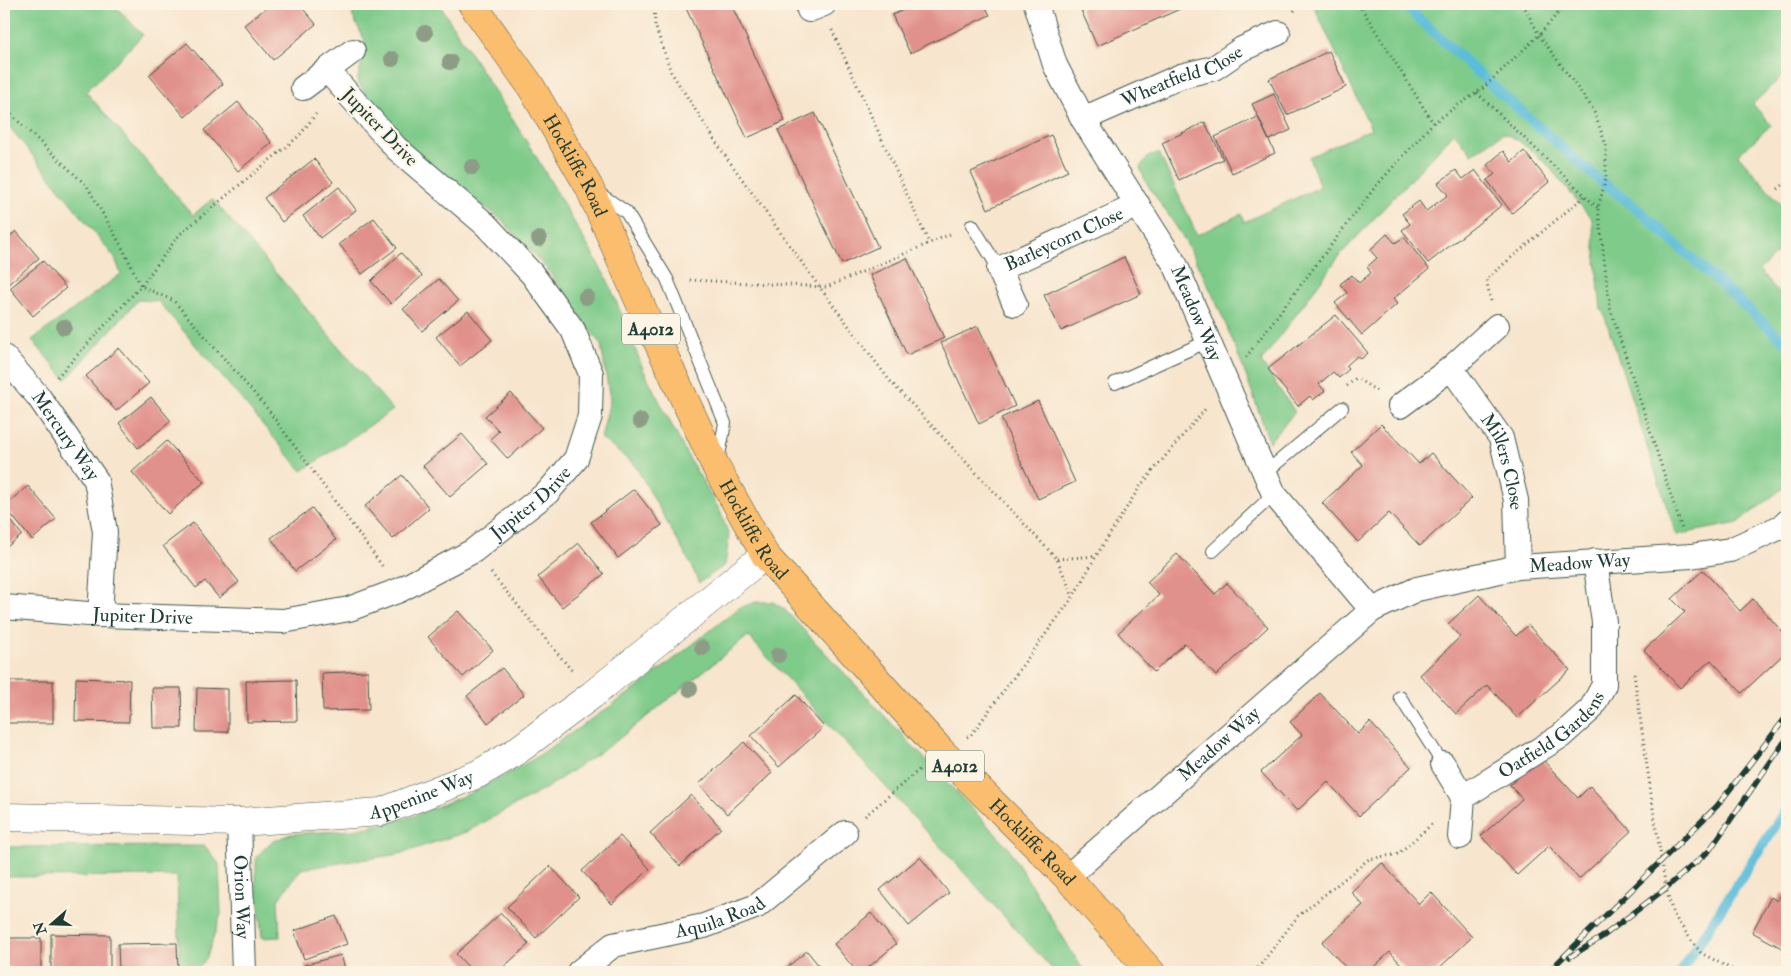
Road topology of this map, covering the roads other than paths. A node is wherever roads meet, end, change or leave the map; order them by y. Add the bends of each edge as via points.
1 (472, 4) edge
2 (1036, 4) edge
3 (1278, 33) dead end
4 (353, 51) dead end
5 (333, 76) junction
6 (302, 88) dead end
7 (1083, 120) junction
8 (589, 187) junction
9 (1138, 205) junction
10 (972, 225) road end
11 (999, 269) junction
12 (1015, 304) dead end
13 (1497, 326) road end
14 (1208, 341) junction
15 (4, 357) edge
16 (1450, 368) junction
17 (1115, 383) dead end
18 (1400, 406) road end
19 (1342, 408) road end
20 (717, 469) junction
21 (1265, 473) junction
22 (1274, 494) junction
23 (1787, 522) edge
24 (1213, 551) dead end
25 (765, 555) junction
26 (1595, 561) junction
27 (1518, 567) junction
28 (4, 607) edge
29 (1372, 610) junction
30 (100, 615) junction
31 (1400, 697) dead end
32 (1443, 764) joint
33 (1463, 797) junction
34 (4, 816) edge
35 (239, 822) junction
36 (845, 833) road end
37 (1460, 838) dead end
38 (1066, 877) junction
39 (244, 972) edge
40 (578, 972) edge
41 (1151, 972) edge

1 - 8 main road, Hockliffe Road / A4012 via 530,85
2 - 7 street, Meadow Way via 1056,65
3 - 7 street, Wheatfield Close via 1242,49 1214,68 1181,76
4 - 5 street, Jupiter Drive
5 - 6 street, Jupiter Drive
5 - 30 street, Jupiter Drive via 396,148 485,224 532,274 573,330 591,374 590,416 576,459 548,492 473,551 400,590 349,609 283,620
7 - 9 street, Meadow Way
8 - 20 main road, Hockliffe Road / A4012 via 646,319
8 - 20 lane via 626,212 666,279 725,423
9 - 11 street, Barleycorn Close
9 - 14 street, Meadow Way via 1176,266
10 - 11 lane
11 - 12 street, Barleycorn Close
13 - 16 street
14 - 17 lane
14 - 21 street, Meadow Way
15 - 30 street, Mercury Way via 38,396 96,480 105,532
16 - 18 street
16 - 27 street, Millers Close via 1501,438 1516,500
19 - 21 lane
20 - 25 main road, Hockliffe Road / A4012
21 - 22 street, Meadow Way
22 - 24 lane
22 - 29 street, Meadow Way
23 - 26 street, Meadow Way via 1730,550 1691,556
25 - 35 street, Appenine Way via 592,695 514,753 478,774 381,812
25 - 38 main road, Hockliffe Road / A4012 via 941,751
26 - 27 street, Meadow Way
26 - 33 street, Oatfield Gardens via 1604,622 1604,685 1591,709 1561,736
27 - 29 street, Meadow Way via 1418,589
28 - 30 street, Jupiter Drive
29 - 38 street, Meadow Way
31 - 32 lane
32 - 33 street
33 - 37 street
34 - 35 street, Appenine Way
35 - 39 street, Orion Way
36 - 40 street, Aquila Road via 757,906 704,926 613,945
38 - 41 main road, Hockliffe Road / A4012

